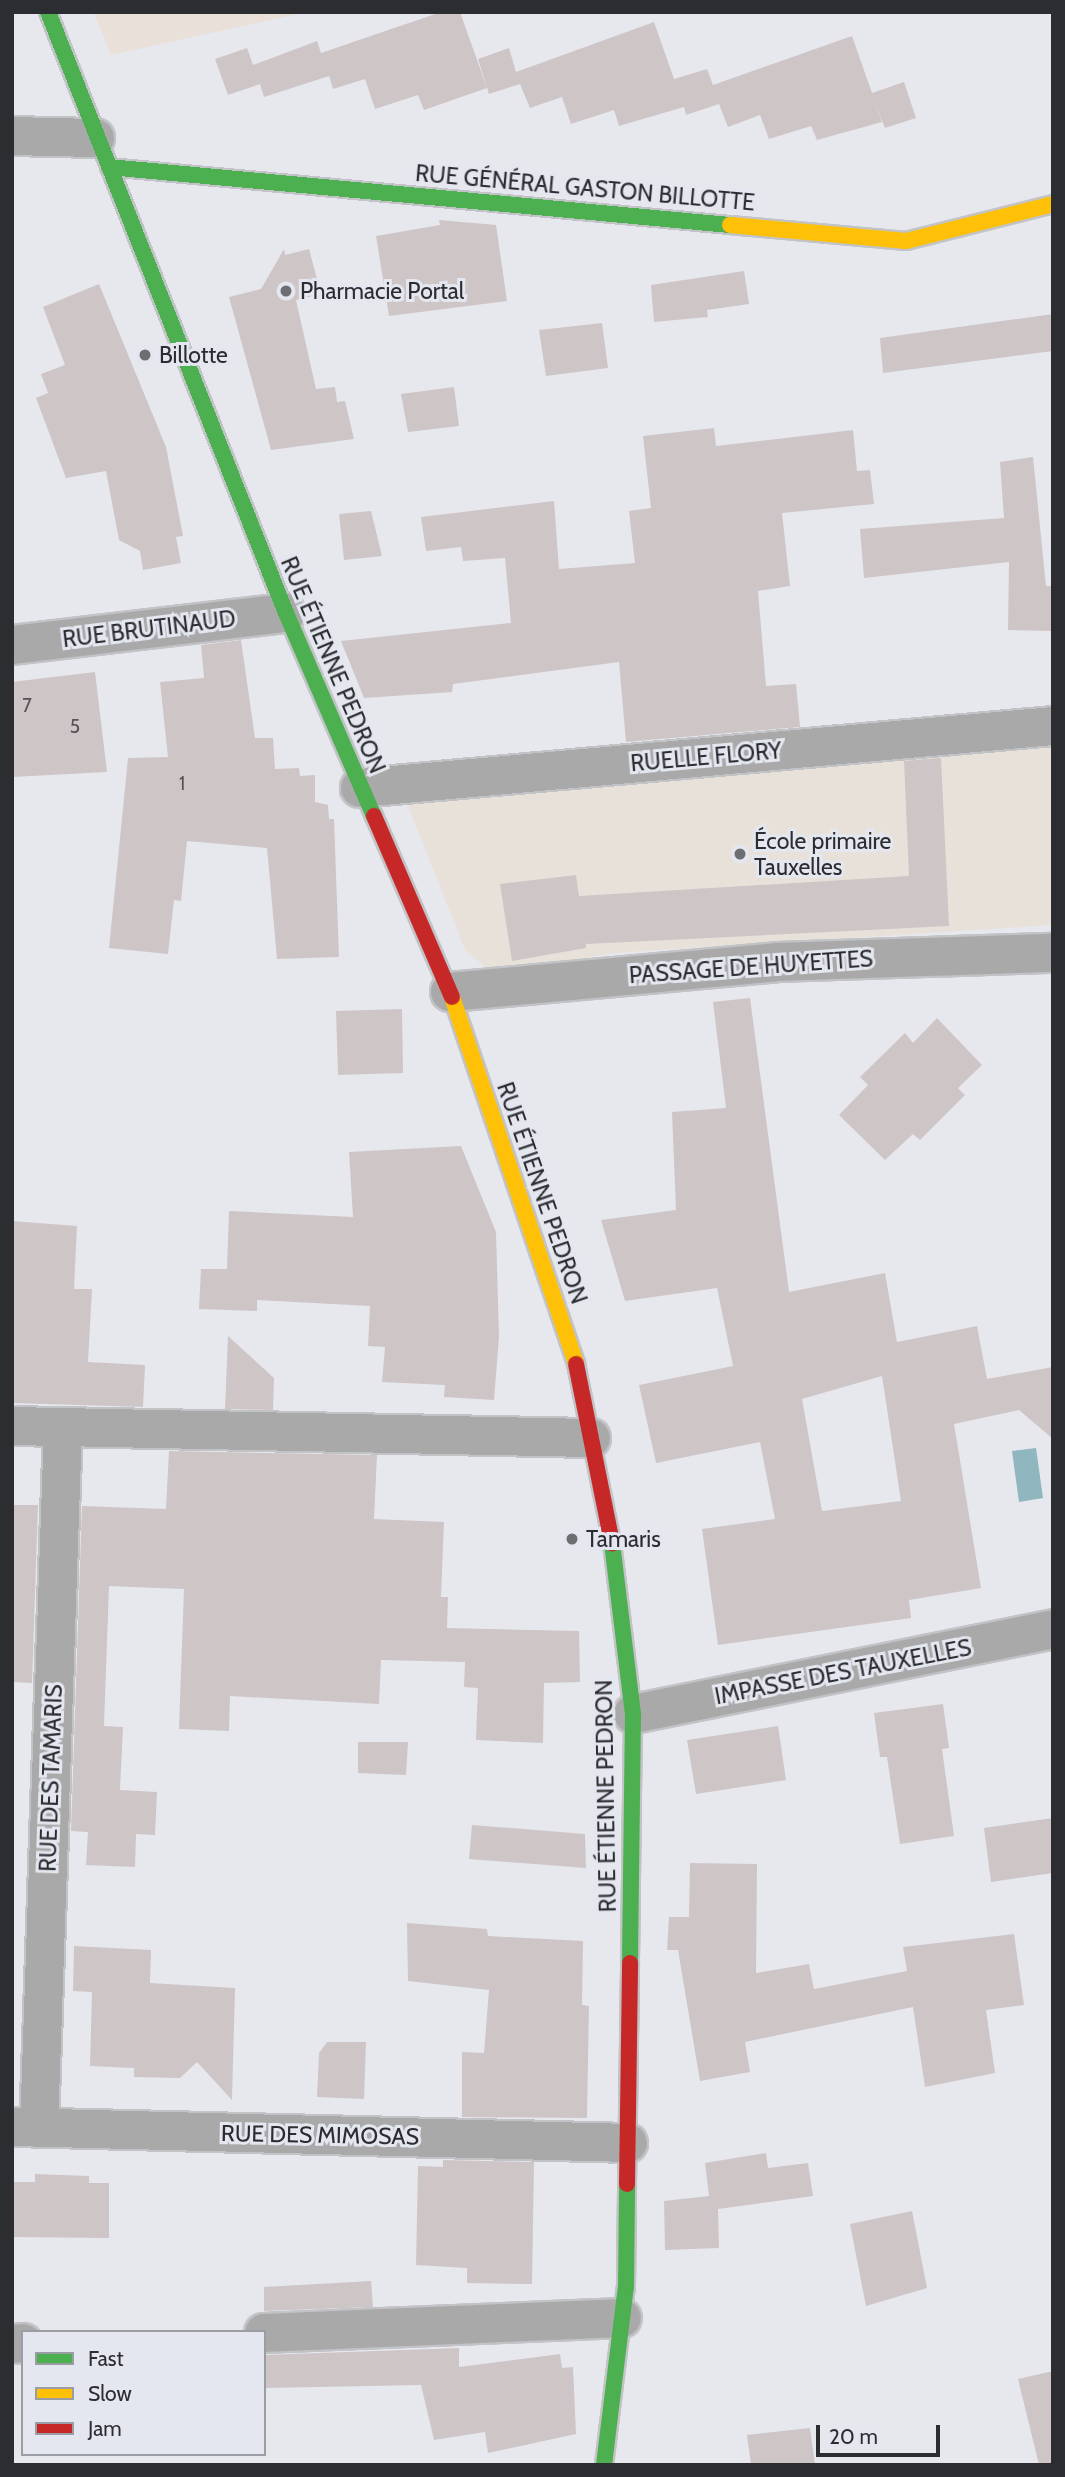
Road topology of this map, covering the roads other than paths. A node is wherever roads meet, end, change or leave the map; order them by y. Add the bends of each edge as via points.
1 (48, 12) edge
2 (12, 136) edge
3 (102, 152) junction
4 (1053, 204) edge
5 (286, 613) junction
6 (12, 645) edge
7 (1053, 726) edge
8 (360, 788) junction
9 (1053, 953) edge
10 (450, 992) junction
11 (12, 1426) edge
12 (63, 1428) junction
13 (591, 1438) junction
14 (1053, 1629) edge
15 (633, 1714) junction
16 (25, 2127) edge
17 (628, 2143) junction
18 (622, 2318) junction
19 (266, 2333) edge
20 (604, 2465) edge

1 - 3 street, RUE ÉTIENNE PEDRON
2 - 3 street
3 - 4 street, RUE GÉNÉRAL GASTON BILLOTTE via 906,241
3 - 5 street, RUE ÉTIENNE PEDRON
5 - 6 street, RUE BRUTINAUD
5 - 8 street, RUE ÉTIENNE PEDRON
7 - 8 street, RUELLE FLORY
8 - 10 street, RUE ÉTIENNE PEDRON
9 - 10 street, PASSAGE DE HUYETTES via 777,962
10 - 13 street, RUE ÉTIENNE PEDRON via 575,1361
11 - 12 street
12 - 13 street
12 - 16 street, RUE DES TAMARIS
13 - 15 street, RUE ÉTIENNE PEDRON via 612,1540
14 - 15 street, IMPASSE DES TAUXELLES
15 - 17 street, RUE ÉTIENNE PEDRON
16 - 17 street, RUE DES MIMOSAS
17 - 18 street, RUE ÉTIENNE PEDRON
18 - 19 street
18 - 20 street, RUE ÉTIENNE PEDRON

